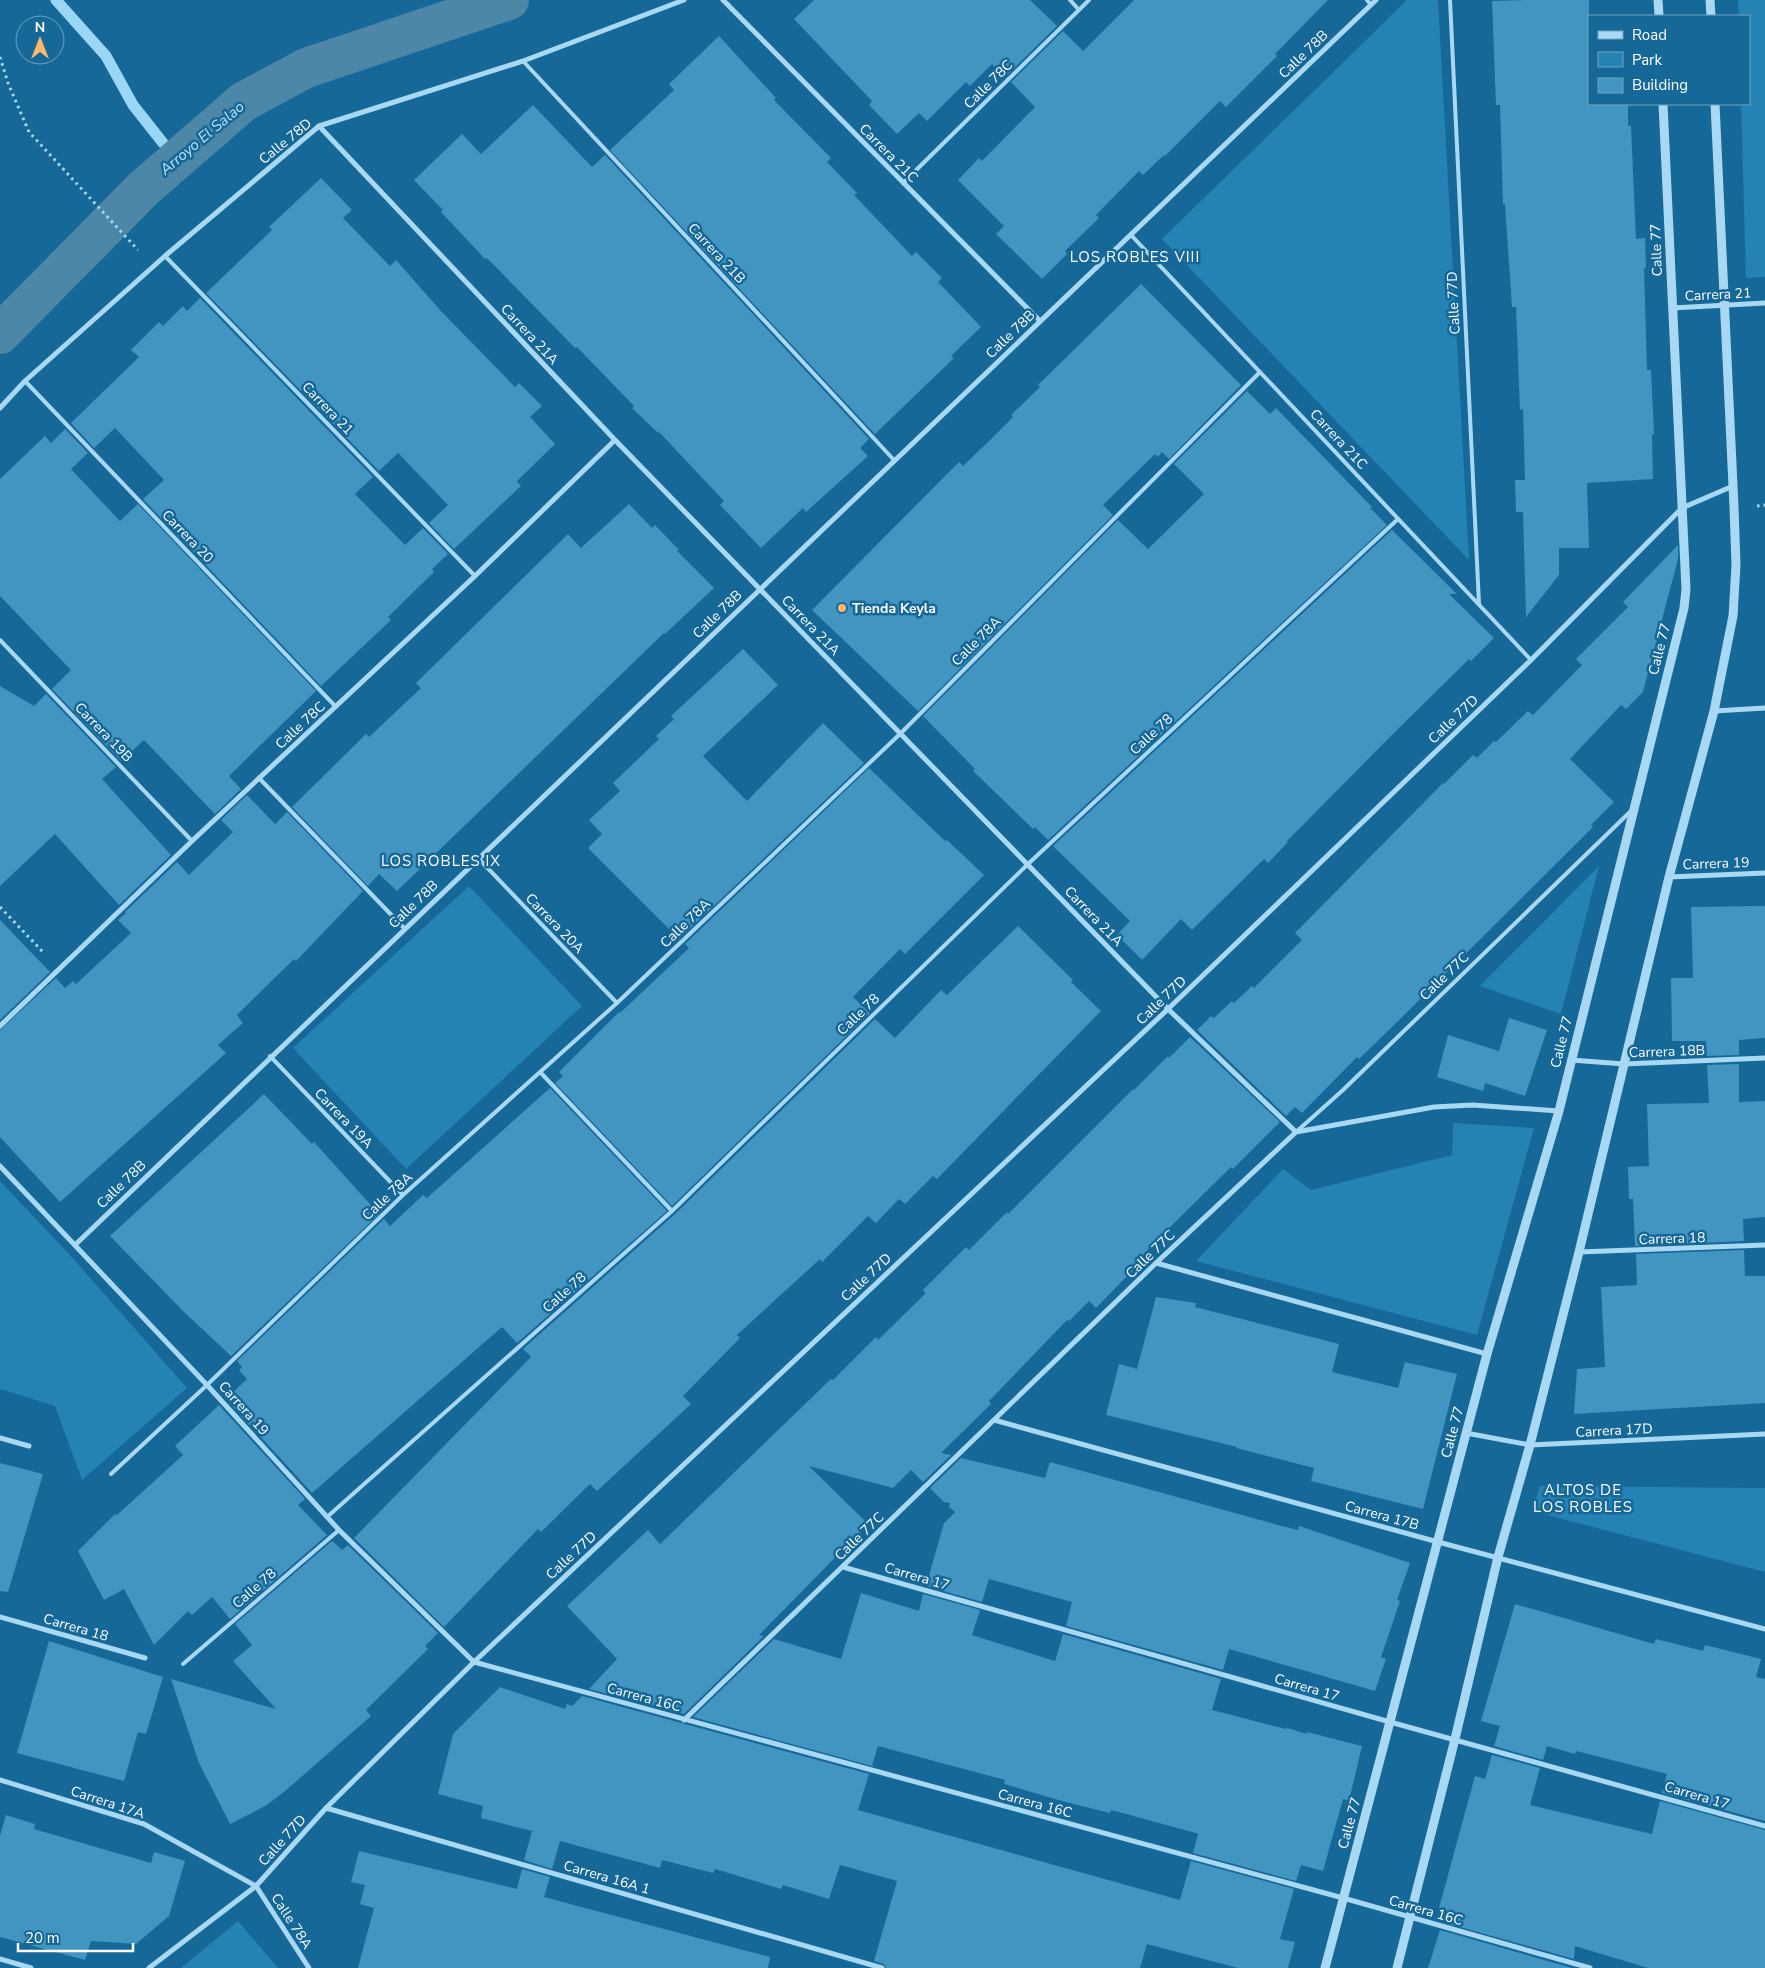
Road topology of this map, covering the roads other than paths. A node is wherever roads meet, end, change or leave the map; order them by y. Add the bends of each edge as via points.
1 (684, 0) edge
2 (723, 0) edge
3 (1070, 0) edge
4 (1089, 0) edge
5 (1376, 0) edge
6 (1450, 0) edge
7 (1658, 0) edge
8 (1710, 0) edge
9 (1369, 2) edge
10 (1079, 10) junction
11 (1659, 15) edge
12 (1711, 15) edge
13 (522, 61) junction
14 (1663, 105) edge
15 (1715, 105) edge
16 (319, 126) junction
17 (903, 183) junction
18 (1131, 234) junction
19 (165, 256) junction
20 (1765, 304) edge
21 (1725, 305) junction
22 (1672, 308) junction
23 (1040, 321) junction
24 (1260, 372) junction
25 (25, 382) junction
26 (0, 408) edge
27 (615, 440) junction
28 (894, 460) junction
29 (1733, 486) junction
30 (1682, 508) junction
31 (1398, 519) junction
32 (475, 576) junction
33 (760, 589) junction
34 (1478, 604) junction
35 (0, 640) edge
36 (1531, 660) junction
37 (336, 707) junction
38 (1765, 708) edge
39 (1714, 710) junction
40 (901, 733) junction
41 (259, 778) junction
42 (1634, 808) junction
43 (192, 841) junction
44 (478, 858) junction
45 (1028, 864) junction
46 (1765, 873) edge
47 (1669, 877) junction
48 (404, 928) junction
49 (617, 1003) junction
50 (1168, 1009) junction
51 (0, 1026) edge
52 (270, 1056) junction
53 (1765, 1058) edge
54 (1571, 1060) junction
55 (1624, 1064) junction
56 (541, 1073) junction
57 (1559, 1111) junction
58 (1296, 1132) junction
59 (0, 1166) edge
60 (403, 1196) junction
61 (672, 1211) junction
62 (75, 1245) junction
63 (1765, 1246) edge
64 (1579, 1252) junction
65 (1156, 1263) junction
66 (1487, 1354) junction
67 (208, 1385) junction
68 (994, 1420) junction
69 (1466, 1433) junction
70 (1765, 1434) edge
71 (0, 1438) edge
72 (1530, 1445) junction
73 (29, 1446) dead end
74 (111, 1474) dead end
75 (328, 1518) junction
76 (339, 1530) junction
77 (1438, 1542) junction
78 (1498, 1557) junction
79 (843, 1567) junction
80 (0, 1617) edge
81 (1765, 1629) edge
82 (145, 1658) dead end
83 (474, 1662) junction
84 (184, 1664) dead end
85 (684, 1720) junction
86 (1390, 1722) junction
87 (1455, 1739) junction
88 (0, 1780) edge
89 (326, 1808) junction
90 (1765, 1826) edge
91 (256, 1886) junction
92 (1343, 1898) junction
93 (1410, 1917) junction
94 (0, 1960) edge
95 (31, 1968) edge
96 (149, 1968) edge
97 (309, 1968) edge
98 (882, 1968) edge
99 (1325, 1968) edge
100 (1396, 1968) edge
101 (1590, 1968) edge

1 - 13 street, Calle 78D
2 - 17 street, Carrera 21C
3 - 10 lane
4 - 10 lane, Calle 78C
5 - 9 street, Calle 78B
6 - 34 lane, Calle 77D
7 - 11 street
8 - 12 street
9 - 18 street, Calle 78B
10 - 17 lane, Calle 78C
13 - 16 street, Calle 78D
13 - 28 lane, Carrera 21B
14 - 22 street, Calle 77
15 - 21 street
16 - 19 street, Calle 78D
16 - 27 street, Carrera 21A
17 - 23 street, Carrera 21C
18 - 23 street, Calle 78B
18 - 24 lane, Carrera 21C
19 - 25 street, Calle 78D
19 - 32 lane, Carrera 21
20 - 21 street, Carrera 21
21 - 22 street, Carrera 21
21 - 29 street
22 - 30 street, Calle 77
23 - 28 street, Calle 78B
24 - 31 lane, Carrera 21C
24 - 40 lane, Calle 78A
25 - 26 street, Calle 78D
25 - 37 lane, Carrera 20
27 - 32 street, Calle 78C
27 - 33 street, Carrera 21A
28 - 33 street, Calle 78B
29 - 30 street
29 - 39 street via 1736,566 1733,616
30 - 36 street, Calle 77D
30 - 42 street, Calle 77 via 1684,608
31 - 34 lane, Carrera 21C
31 - 45 lane, Calle 78
32 - 37 street, Calle 78C
33 - 40 street, Carrera 21A
33 - 44 street, Calle 78B
34 - 36 lane, Carrera 21C
35 - 43 lane, Carrera 19B
36 - 50 street, Calle 77D
37 - 41 street, Calle 78C
38 - 39 street
39 - 47 street
40 - 45 street, Carrera 21A
40 - 49 lane, Calle 78A
41 - 43 street, Calle 78C
41 - 48 lane
42 - 54 street, Calle 77
42 - 58 lane, Calle 77C
43 - 51 street, Calle 78C
44 - 48 street, Calle 78B
44 - 49 lane, Carrera 20A
45 - 50 street, Carrera 21A
45 - 61 lane, Calle 78
46 - 47 street, Carrera 19
47 - 55 street
48 - 52 street, Calle 78B
49 - 56 lane, Calle 78A
50 - 58 street, Carrera 21A
50 - 83 street, Calle 77D
52 - 60 lane, Carrera 19A
52 - 62 street, Calle 78B
53 - 55 street, Carrera 18B
54 - 55 street, Carrera 18B
54 - 57 street, Calle 77
55 - 64 street
56 - 60 lane, Calle 78A
56 - 61 lane
57 - 58 street via 1472,1105 1434,1107
57 - 66 street, Calle 77
58 - 65 street, Calle 77C
59 - 62 street, Carrera 19
60 - 67 lane, Calle 78A
61 - 75 lane, Calle 78
62 - 67 street, Carrera 19
63 - 64 street, Carrera 18
64 - 72 street
65 - 66 street
65 - 68 street, Calle 77C
66 - 69 street, Calle 77
67 - 74 lane, Calle 78A
67 - 75 street, Carrera 19
68 - 77 street, Carrera 17B
68 - 79 street, Calle 77C
69 - 72 street, Carrera 17D
69 - 77 street, Calle 77
70 - 72 street, Carrera 17D
71 - 73 street
72 - 78 street
75 - 76 street, Carrera 19
76 - 83 street, Carrera 19
76 - 84 lane, Calle 78
77 - 78 street, Carrera 17B
77 - 86 street, Calle 77
78 - 81 street, Carrera 17B
78 - 87 street
79 - 85 street, Calle 77C
79 - 86 street, Carrera 17
80 - 82 street, Carrera 18
83 - 85 street, Carrera 16C
83 - 89 street, Calle 77D
85 - 92 street, Carrera 16C
86 - 87 street, Carrera 17
86 - 92 street, Calle 77
87 - 90 street, Carrera 17
87 - 93 street
88 - 91 street, Carrera 17A via 144,1824
89 - 91 street, Calle 77D
89 - 98 street, Carrera 16A 1
91 - 96 street, Calle 77D
91 - 97 street, Calle 78A
92 - 93 street, Carrera 16C
92 - 99 street, Calle 77
93 - 100 street
93 - 101 street, Carrera 16C
94 - 95 street

